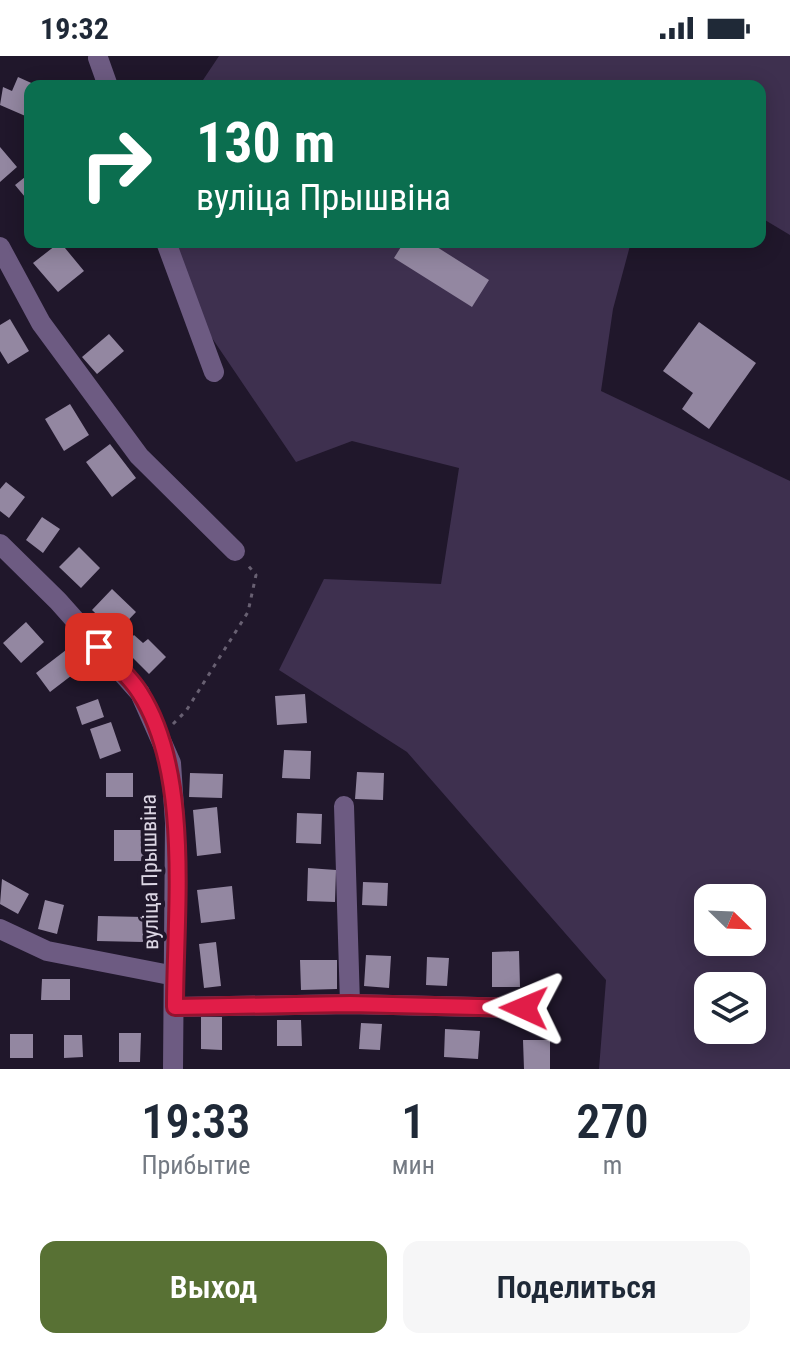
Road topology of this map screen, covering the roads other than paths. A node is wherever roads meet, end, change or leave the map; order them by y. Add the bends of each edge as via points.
1 (97, 57) edge
2 (106, 80) edge
3 (0, 247) edge
4 (168, 248) edge
5 (214, 372) dead end
6 (0, 544) edge
7 (235, 551) road end
8 (344, 806) dead end
9 (0, 929) edge
10 (175, 976) junction
11 (350, 1004) junction
12 (175, 1007) junction
13 (524, 1008) dead end
14 (173, 1069) edge

1 - 2 street
3 - 7 street via 41,323 139,456
4 - 5 street
6 - 10 street, вуліца Прышвіна via 140,693 171,763
8 - 11 street
9 - 10 street via 47,951
10 - 12 street, вуліца Прышвіна
11 - 12 street
11 - 13 street
12 - 14 street, вуліца Прышвіна

